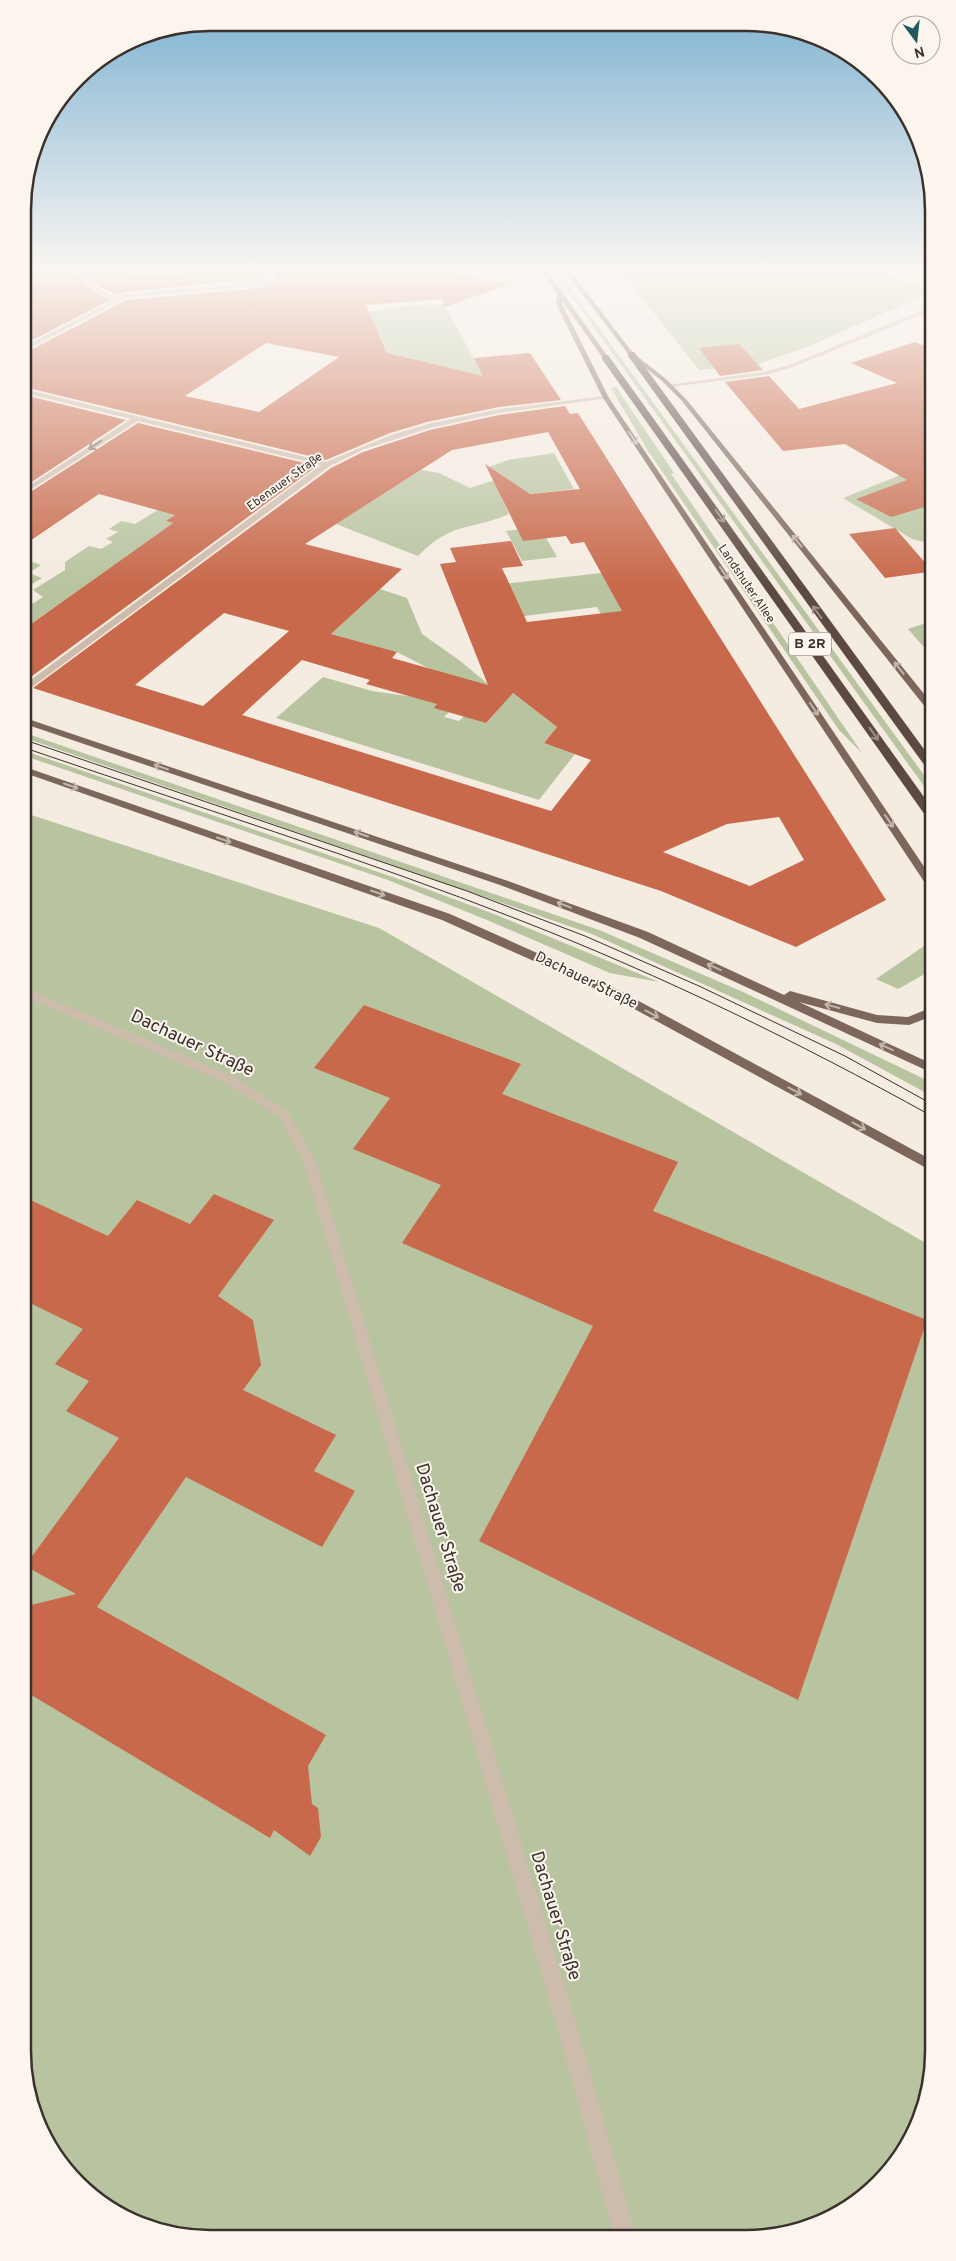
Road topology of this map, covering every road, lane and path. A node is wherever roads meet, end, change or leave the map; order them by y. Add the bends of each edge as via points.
1 (594, 375) edge
2 (618, 375) edge
3 (646, 375) edge
4 (657, 375) edge
5 (760, 375) edge
6 (670, 385) junction
7 (31, 393) edge
8 (606, 398) junction
9 (136, 419) junction
10 (327, 464) junction
11 (31, 487) edge
12 (31, 685) edge
13 (925, 701) edge
14 (31, 723) edge
15 (925, 758) edge
16 (31, 772) edge
17 (925, 806) edge
18 (925, 875) edge
19 (758, 987) junction
20 (31, 995) edge
21 (925, 1014) edge
22 (925, 1066) edge
23 (925, 1162) edge
24 (623, 2230) edge

1 - 8 main road, Landshuter Allee
2 -> 17 highway, Landshuter Allee / B 2R
15 -> 3 highway, B 2R
4 - 6 main road
5 - 6 street
13 -> 6 main road
7 - 9 street
8 - 10 street, Ebenauer Straße via 525,407 425,428 374,443
8 -> 18 main road, Landshuter Allee
9 - 10 street
9 -> 11 street
10 - 12 street, Ebenauer Straße
19 -> 14 main road via 644,935 526,890
16 -> 23 main road, Dachauer Straße via 446,917 609,990
21 -> 19 main road via 909,1021 877,1018
22 -> 19 main road
20 - 24 street, Dachauer Straße via 228,1079 282,1113 309,1159 574,2051

